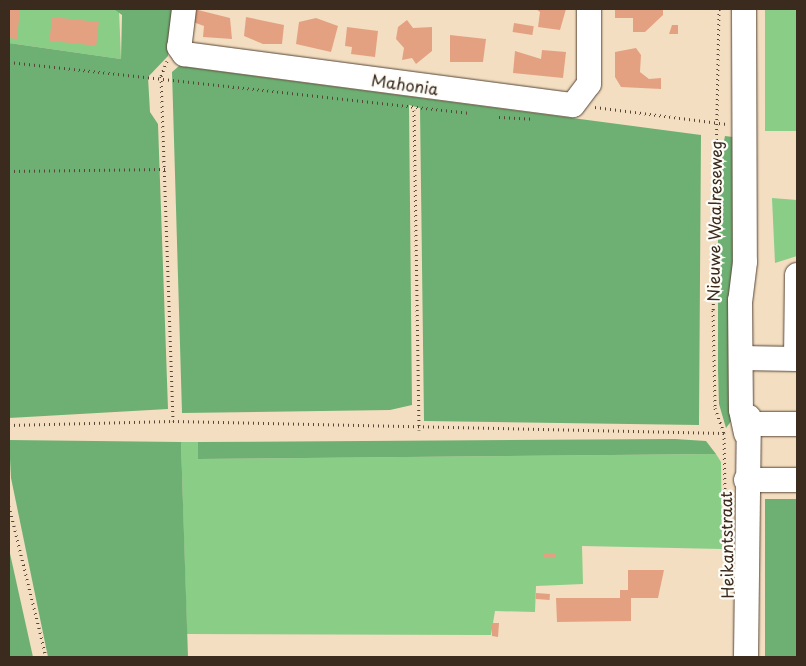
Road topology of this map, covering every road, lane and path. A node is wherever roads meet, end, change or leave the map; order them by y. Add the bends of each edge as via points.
1 (184, 9) edge
2 (589, 9) edge
3 (720, 9) edge
4 (744, 9) edge
5 (179, 47) junction
6 (9, 62) edge
7 (161, 76) junction
8 (573, 105) junction
9 (414, 110) junction
10 (480, 113) dead end
11 (489, 115) dead end
12 (531, 121) dead end
13 (716, 123) junction
14 (167, 169) junction
15 (9, 170) edge
16 (797, 275) edge
17 (746, 358) junction
18 (797, 359) edge
19 (173, 421) junction
20 (797, 424) edge
21 (9, 425) edge
22 (418, 430) junction
23 (739, 430) junction
24 (746, 480) junction
25 (797, 480) edge
26 (9, 506) edge
27 (746, 508) joint
28 (726, 568) dead end
29 (46, 657) edge
30 (746, 657) edge

1 - 5 street
2 - 8 street via 589,84
3 - 13 path, Nieuwe Waalreseweg
4 - 17 street, Nieuwe Waalreseweg
5 - 7 path via 164,64
5 - 8 street, Mahonia via 184,54
6 - 7 path
7 - 9 path
7 - 14 path
8 - 13 path
9 - 10 path
9 - 22 path
11 - 12 path
13 - 23 path, Nieuwe Waalreseweg via 715,408
14 - 15 path
14 - 19 path
16 - 18 street
17 - 18 street
17 - 23 street, Nieuwe Waalreseweg
19 - 21 path
19 - 22 path
20 - 23 street
22 - 23 path
23 - 24 street, Nieuwe Waalreseweg
23 - 28 path, Heikantstraat
24 - 25 street
24 - 27 street, Nieuwe Waalreseweg
26 - 29 path
27 - 30 street, Heikantstraat

